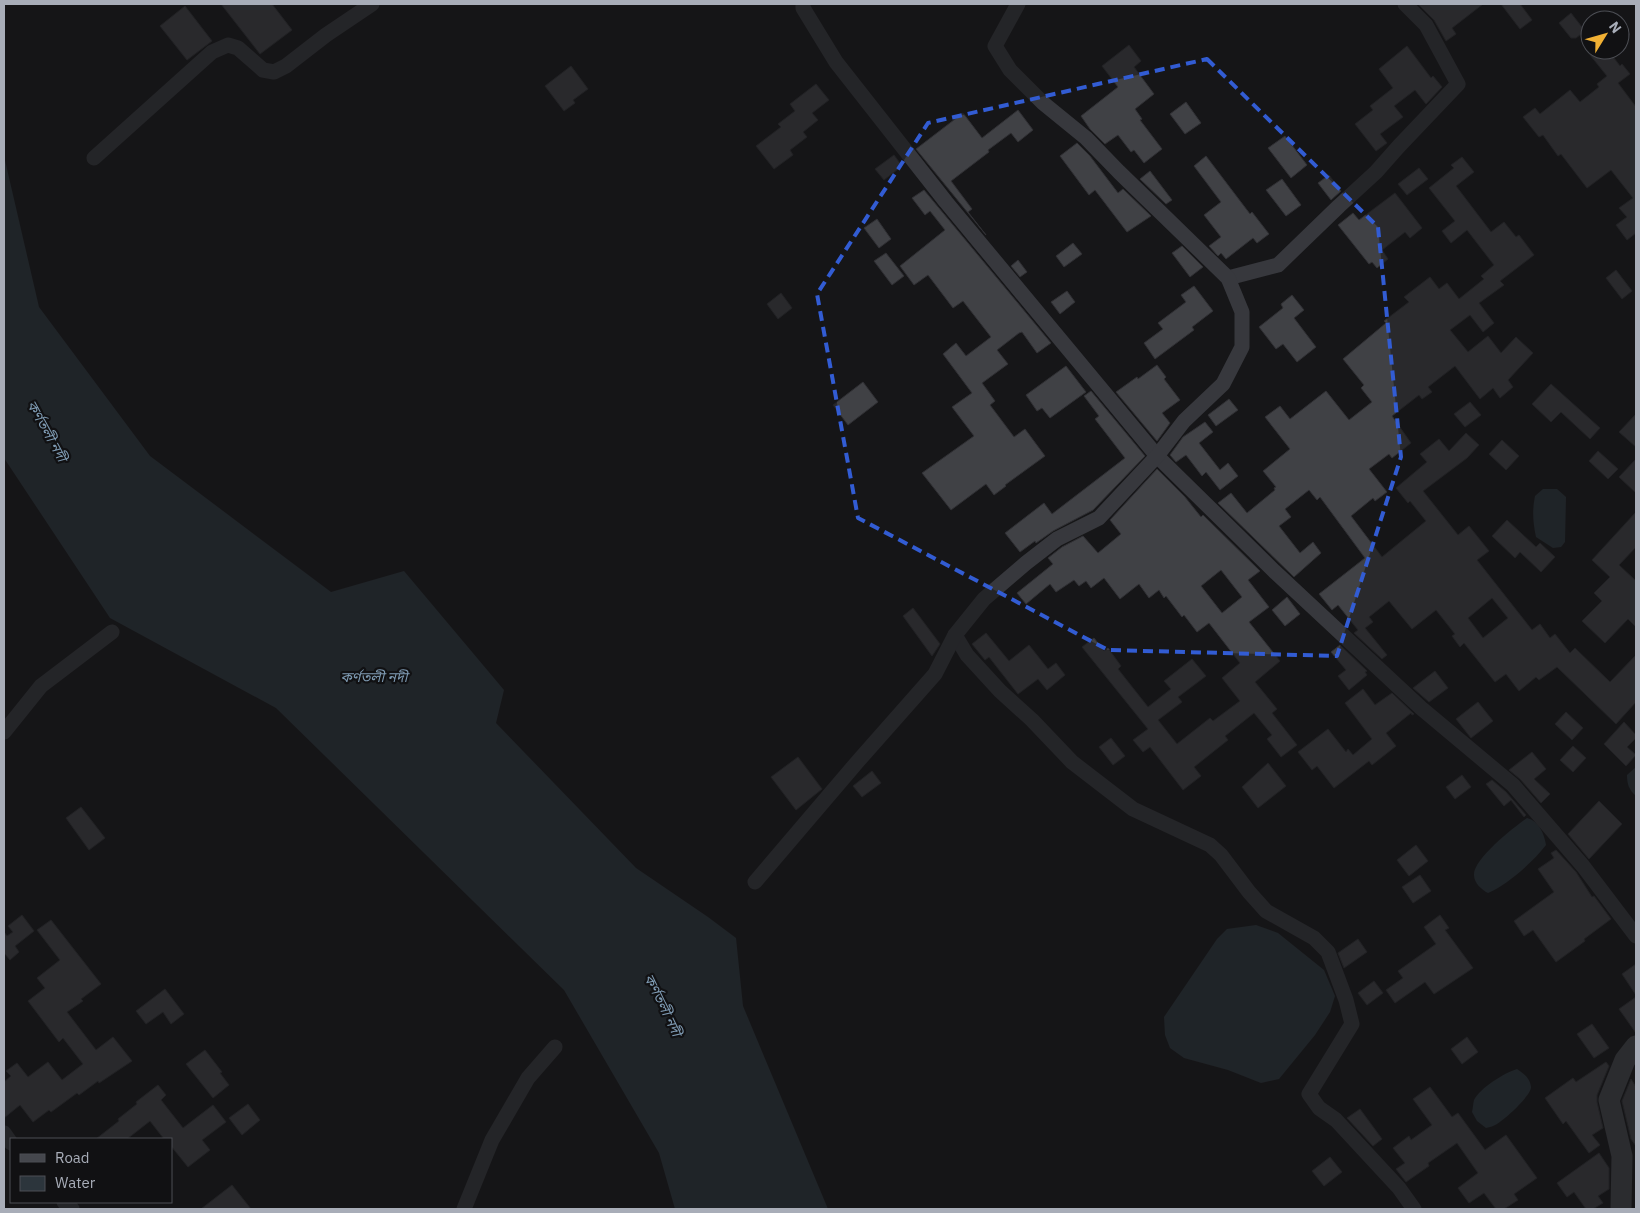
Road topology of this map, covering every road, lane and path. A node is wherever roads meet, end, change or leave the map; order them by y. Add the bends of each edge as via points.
1 (372, 4) edge
2 (803, 4) edge
3 (1018, 4) edge
4 (1405, 4) edge
5 (94, 158) dead end
6 (1228, 278) junction
7 (1157, 456) junction
8 (112, 632) dead end
9 (955, 635) junction
10 (4, 732) edge
11 (755, 882) dead end
12 (1636, 936) edge
13 (1636, 1046) edge
14 (555, 1047) dead end
15 (464, 1209) edge
16 (1414, 1209) edge
17 (1621, 1209) edge

1 - 5 street via 274,72 263,70 238,48 228,46 212,52
2 - 7 street via 836,62 946,202
3 - 6 street via 995,46 1010,70 1043,103 1086,138
4 - 6 street via 1426,25 1458,84 1376,172 1278,265
6 - 7 street via 1242,312 1242,347 1224,384 1184,421
7 - 9 street via 1099,518 1057,539 1026,563 984,599
7 - 12 street via 1421,708 1513,785 1584,866
8 - 10 street via 41,686
9 - 11 street via 935,674
9 - 16 street via 967,655 1000,691 1072,762 1133,809 1210,845 1266,911 1314,938 1328,952 1352,1024 1310,1094 1318,1108 1336,1120 1400,1188
13 - 17 street via 1625,1060 1609,1100 1622,1156
14 - 15 street via 528,1078 492,1140

